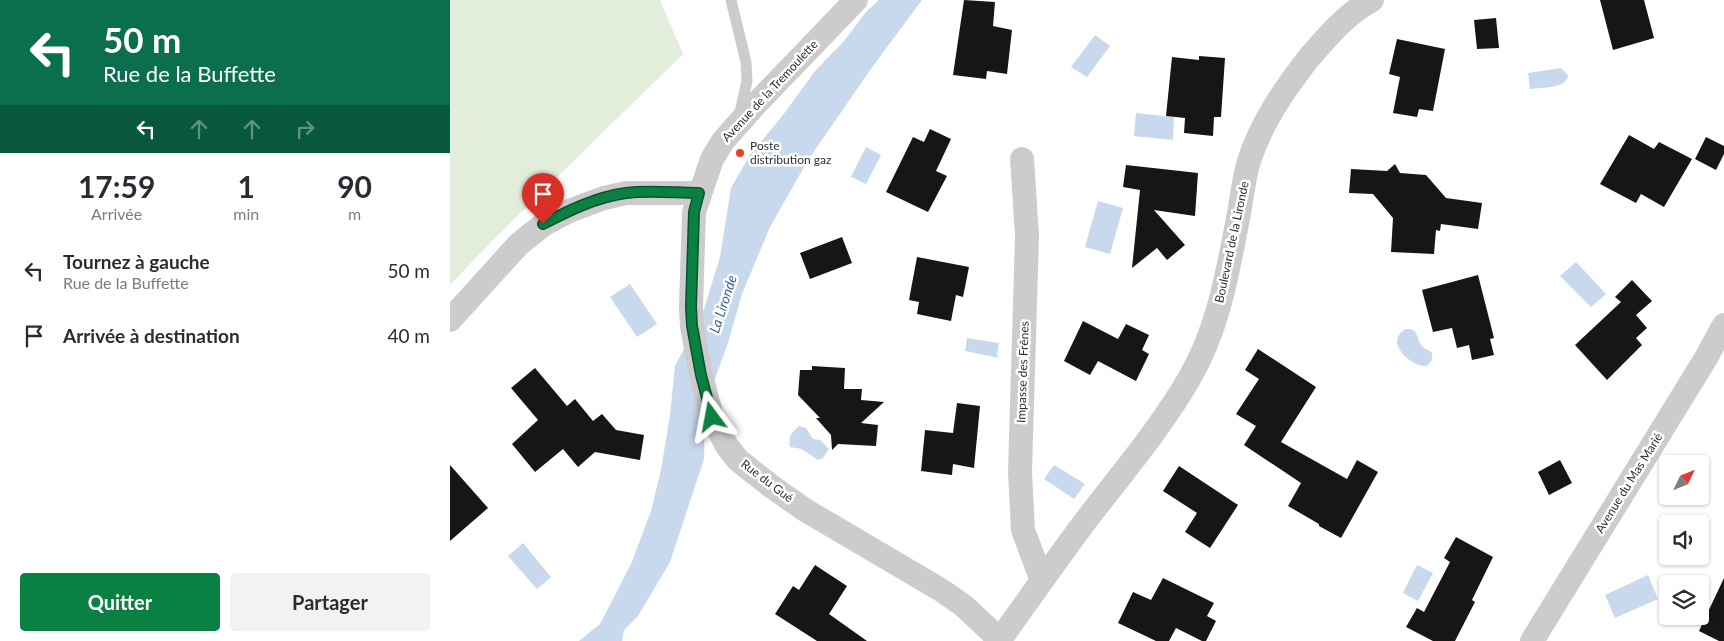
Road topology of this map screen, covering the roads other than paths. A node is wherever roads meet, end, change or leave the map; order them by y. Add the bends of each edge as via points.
1 (731, 0) edge
2 (856, 0) edge
3 (1372, 0) edge
4 (736, 126) junction
5 (1022, 159) dead end
6 (699, 193) junction
7 (450, 320) edge
8 (1724, 325) edge
9 (1042, 581) junction
10 (999, 641) edge
11 (1532, 641) edge

1 - 4 lane via 746,62 747,81
2 - 4 street, Avenue de la Tremoulette
3 - 9 street, Boulevard de la Lironde via 1328,37 1274,107 1248,164 1222,297 1199,359 1164,417
4 - 6 street, Avenue de la Tremoulette via 712,159
5 - 9 street, Impasse des Frênes via 1027,236 1020,472 1023,530
6 - 7 street via 626,193 569,211 543,224 519,244
6 - 10 street, Rue du Gué via 694,212 692,326 712,417 727,446 738,460 805,510 964,606
8 - 11 street, Avenue du Mas Marié
9 - 10 street, Boulevard de la Lironde

